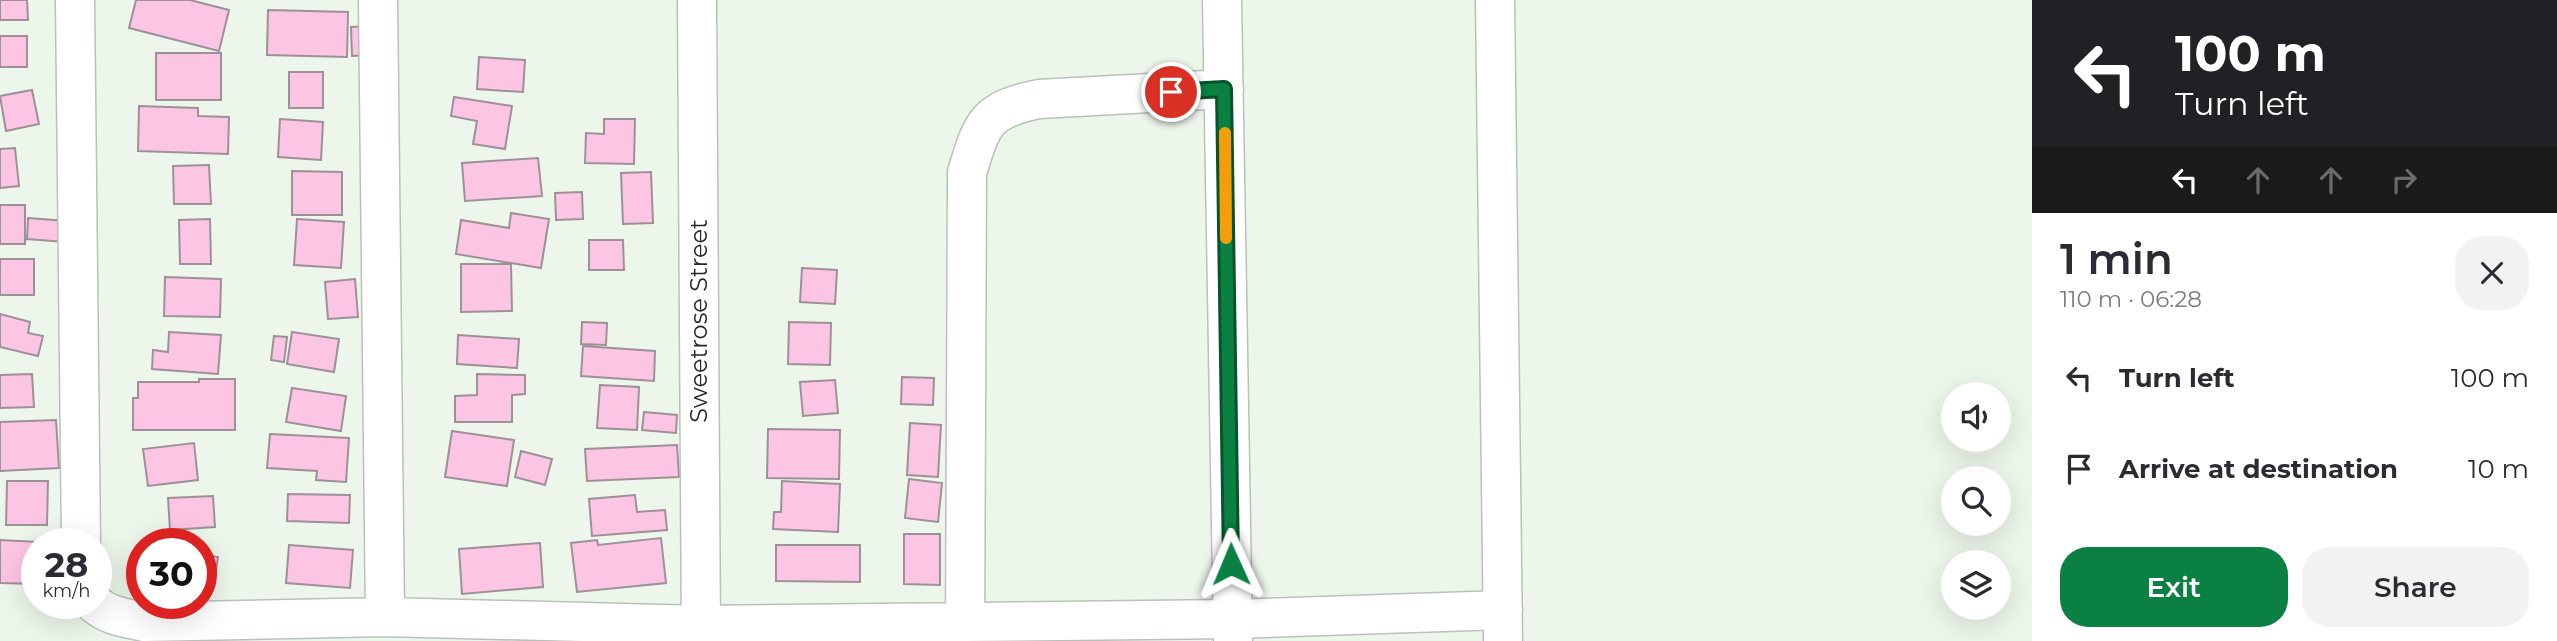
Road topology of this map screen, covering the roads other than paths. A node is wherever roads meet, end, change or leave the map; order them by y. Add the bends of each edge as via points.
1 (75, 0) edge
2 (378, 0) edge
3 (697, 0) edge
4 (1222, 0) edge
5 (1494, 0) edge
6 (1224, 89) junction
7 (81, 528) edge
8 (112, 613) edge
9 (385, 617) junction
10 (1503, 625) edge
11 (1233, 630) edge
12 (964, 631) edge
13 (701, 633) edge

1 - 7 street
2 - 9 street
3 - 13 street, Sweetrose Street
4 - 6 street
5 - 10 street
6 - 11 street
6 - 12 street via 1039,99 1010,105 990,117 978,138 967,173
8 - 9 street via 144,622
9 - 13 street
10 - 11 street
11 - 12 street
12 - 13 street

